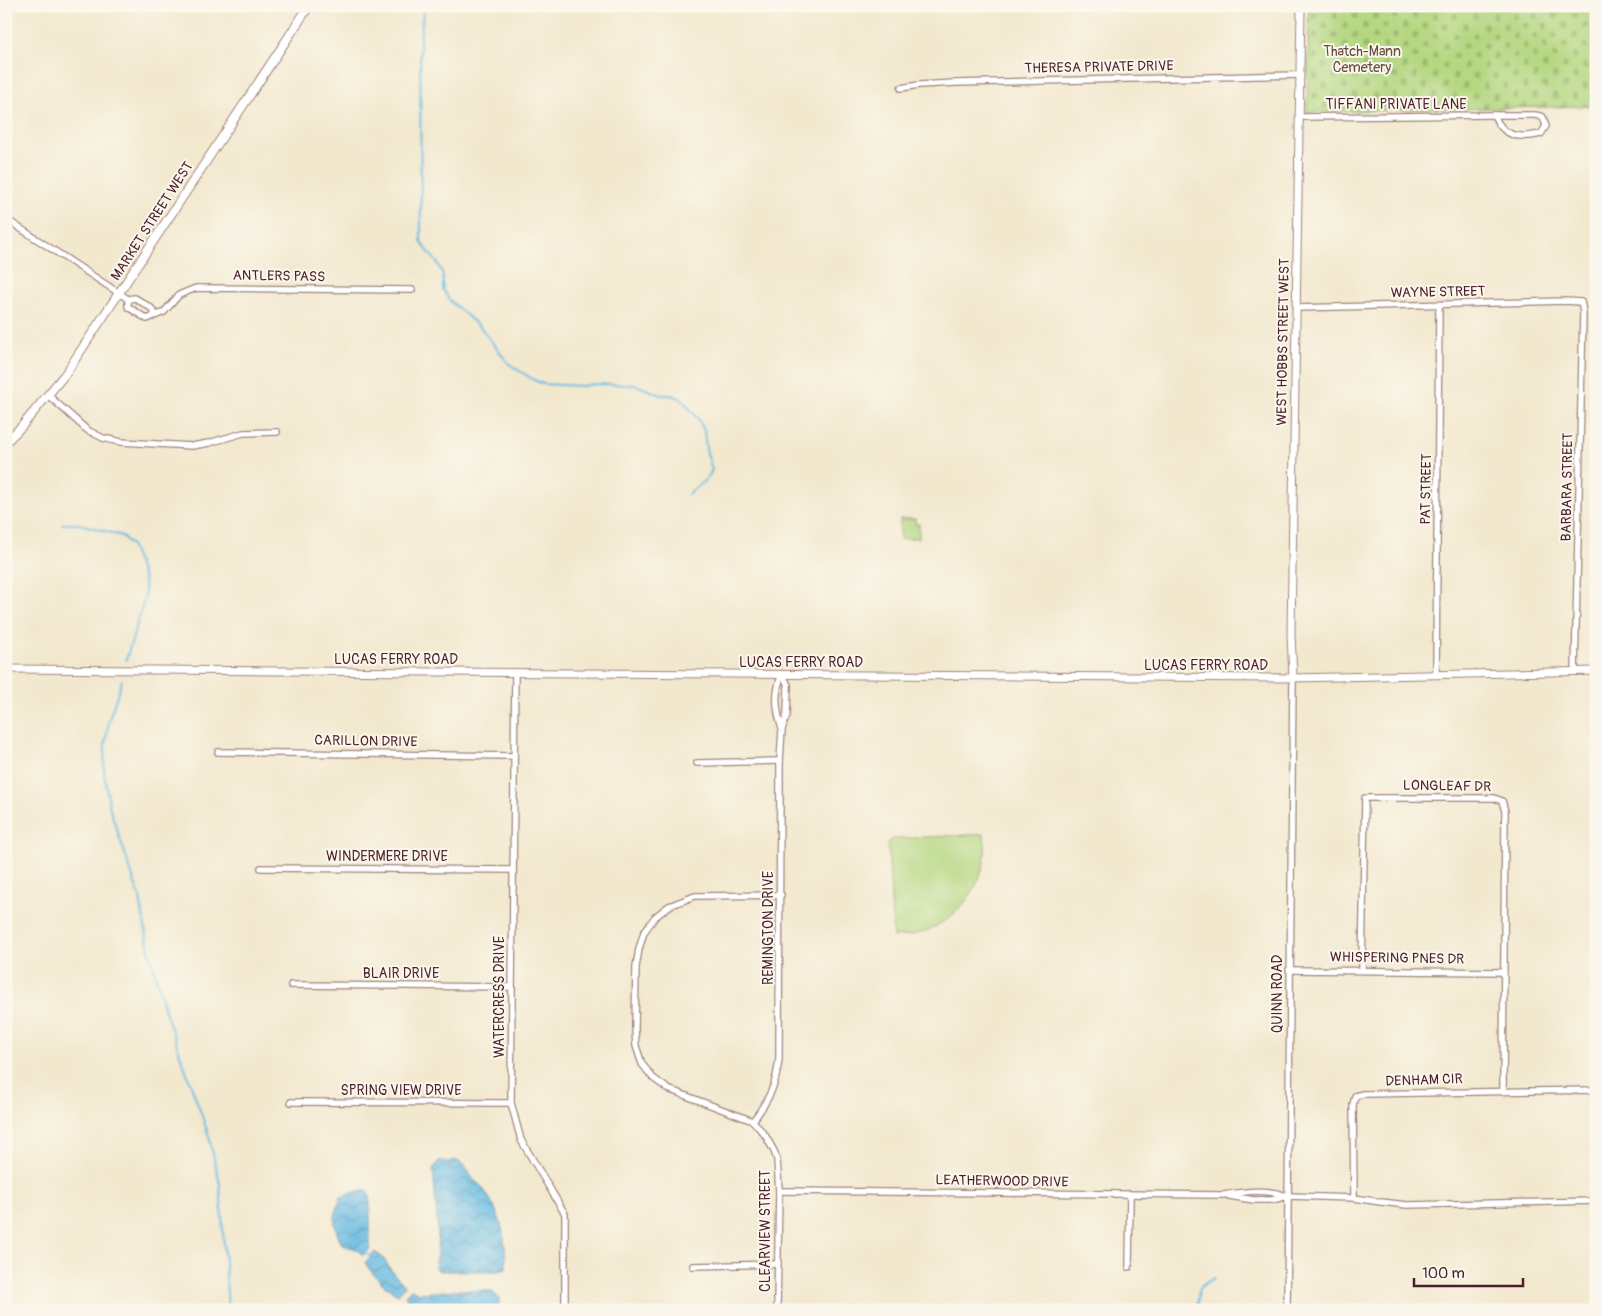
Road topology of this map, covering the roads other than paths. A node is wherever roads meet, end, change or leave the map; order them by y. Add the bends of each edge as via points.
1 (309, 6) edge
2 (1301, 6) edge
3 (1299, 75) junction
4 (900, 88) dead end
5 (1494, 115) junction
6 (1299, 117) junction
7 (6, 219) edge
8 (412, 290) dead end
9 (119, 293) junction
10 (128, 299) junction
11 (1581, 302) joint
12 (1439, 305) junction
13 (1296, 308) junction
14 (156, 315) junction
15 (48, 395) junction
16 (277, 432) dead end
17 (6, 442) edge
18 (6, 669) edge
19 (1596, 671) edge
20 (515, 672) junction
21 (1575, 672) junction
22 (782, 674) junction
23 (1436, 674) junction
24 (1293, 678) junction
25 (782, 729) junction
26 (218, 752) dead end
27 (514, 756) junction
28 (780, 762) junction
29 (697, 763) dead end
30 (261, 868) dead end
31 (513, 870) junction
32 (781, 894) junction
33 (1289, 970) junction
34 (1362, 970) junction
35 (1504, 972) junction
36 (291, 985) dead end
37 (512, 987) junction
38 (1596, 1090) edge
39 (1503, 1091) junction
40 (291, 1102) dead end
41 (511, 1103) junction
42 (753, 1121) junction
43 (779, 1191) junction
44 (1130, 1194) junction
45 (1224, 1195) junction
46 (1288, 1196) junction
47 (1354, 1198) junction
48 (1596, 1201) edge
49 (778, 1264) junction
50 (693, 1266) dead end
51 (1129, 1267) dead end
52 (565, 1310) edge
53 (777, 1310) edge
54 (1287, 1310) edge

1 - 9 main road, MARKET STREET WEST
2 - 3 street, WEST HOBBS STREET WEST
3 - 4 street, THERESA PRIVATE DRIVE via 955,83
3 - 6 street, WEST HOBBS STREET WEST
5 - 5 street, TIFFANI PRIVATE LANE via 1499,126 1514,135 1541,134 1546,126 1543,117
5 - 6 street, TIFFANI PRIVATE LANE
6 - 13 street, WEST HOBBS STREET WEST
7 - 9 street
8 - 14 street, ANTLERS PASS via 196,288 179,295 164,312
9 - 10 street
9 - 15 main road, MARKET STREET WEST
10 - 14 street via 135,298
10 - 14 street via 128,307 147,319
11 - 12 street, WAYNE STREET
11 - 21 street, BARBARA STREET
12 - 13 street, WAYNE STREET
12 - 23 street, PAT STREET
13 - 24 street, WEST HOBBS STREET WEST
15 - 16 street via 87,430 121,442 192,446 243,433
15 - 17 main road, MARKET STREET WEST
18 - 20 street, LUCAS FERRY ROAD
19 - 21 street, LUCAS FERRY ROAD
20 - 22 street, LUCAS FERRY ROAD
20 - 27 street, WATERCRESS DRIVE
21 - 23 street, LUCAS FERRY ROAD
22 - 24 street, LUCAS FERRY ROAD
22 - 25 street, REMINGTON DRIVE via 776,696
22 - 25 street, REMINGTON DRIVE via 788,685 787,715
23 - 24 street, LUCAS FERRY ROAD
24 - 33 street, QUINN ROAD
25 - 28 street, REMINGTON DRIVE
26 - 27 street, CARILLON DRIVE
27 - 31 street, WATERCRESS DRIVE
28 - 29 street
28 - 32 street, REMINGTON DRIVE
30 - 31 street, WINDERMERE DRIVE
31 - 37 street, WATERCRESS DRIVE
32 - 42 street, REMINGTON DRIVE via 776,1078 766,1104
32 - 42 street via 695,896 669,906 644,932 636,967 636,1046 647,1071 668,1089
33 - 34 street, WHISPERING PNES DR
33 - 46 street, QUINN ROAD
34 - 35 street, WHISPERING PNES DR
34 - 35 street, LONGLEAF DR via 1365,798 1494,798 1502,801 1505,812
35 - 39 street, LONGLEAF DR
36 - 37 street, BLAIR DRIVE
37 - 41 street, WATERCRESS DRIVE
38 - 39 street, DENHAM CIR
39 - 47 street, DENHAM CIR via 1355,1096
40 - 41 street, SPRING VIEW DRIVE
41 - 52 street, WATERCRESS DRIVE via 521,1140 565,1214
42 - 43 street, CLEARVIEW STREET via 765,1135 777,1159
43 - 44 street, LEATHERWOOD DRIVE
43 - 49 street, CLEARVIEW STREET
44 - 45 street, LEATHERWOOD DRIVE
44 - 51 street
45 - 46 street, LEATHERWOOD DRIVE via 1254,1200
45 - 46 street, LEATHERWOOD DRIVE via 1274,1191
46 - 47 street
46 - 54 street, QUINN ROAD
47 - 48 street via 1407,1205
49 - 50 street
49 - 53 street, CLEARVIEW STREET

